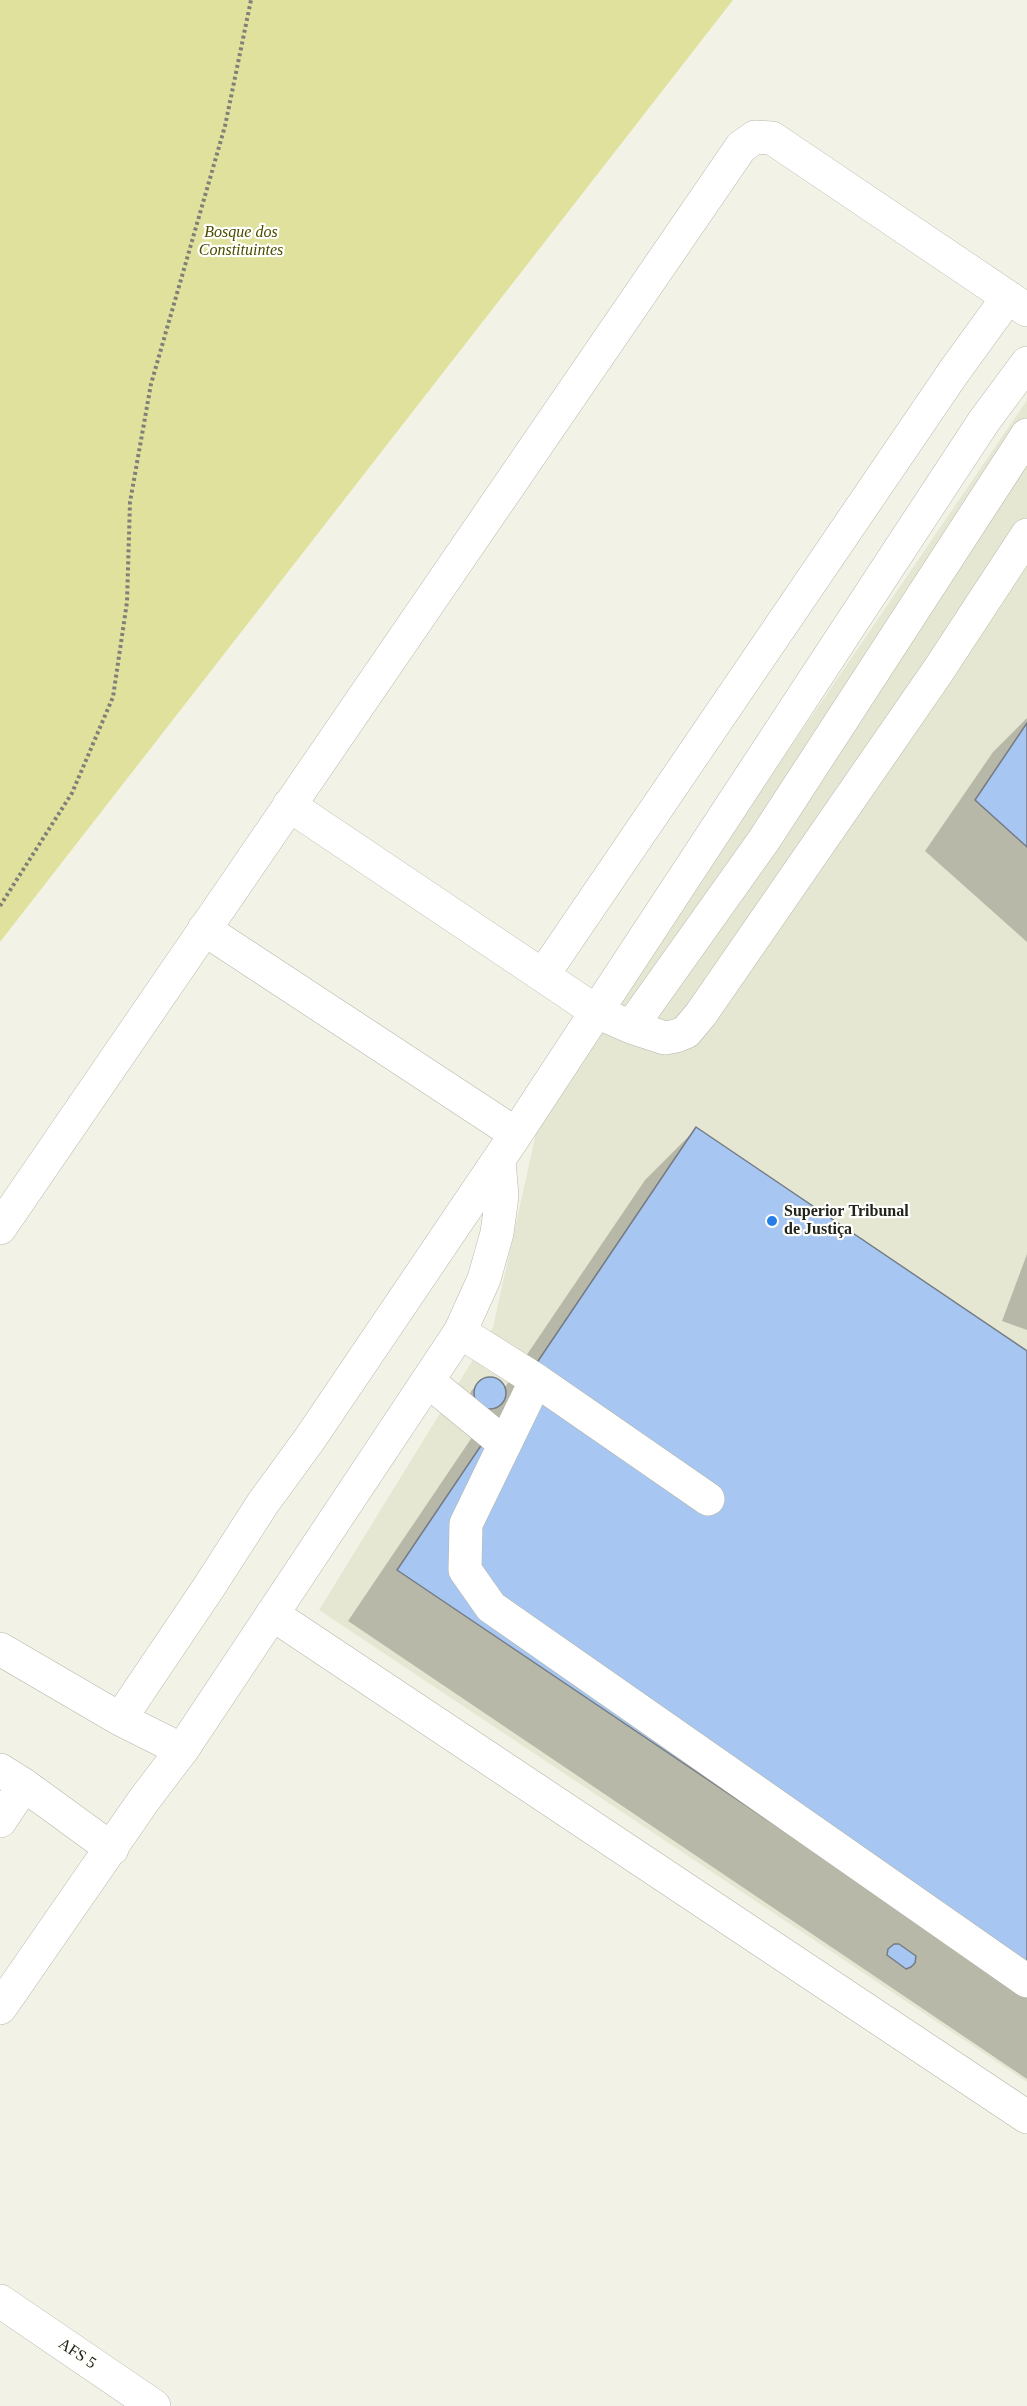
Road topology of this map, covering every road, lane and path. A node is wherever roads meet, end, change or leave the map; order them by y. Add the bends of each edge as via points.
1 (251, 0) edge
2 (1017, 303) edge
3 (1027, 363) edge
4 (1027, 435) edge
5 (1027, 535) edge
6 (289, 805) junction
7 (0, 906) edge
8 (204, 929) junction
9 (543, 975) junction
10 (597, 1012) junction
11 (631, 1027) junction
12 (507, 1147) junction
13 (0, 1228) edge
14 (460, 1332) junction
15 (536, 1380) junction
16 (428, 1381) junction
17 (505, 1444) junction
18 (708, 1499) dead end
19 (272, 1614) junction
20 (0, 1649) edge
21 (120, 1719) junction
22 (182, 1750) junction
23 (12, 1777) edge
24 (0, 1821) edge
25 (112, 1849) junction
26 (1027, 1981) edge
27 (0, 2008) edge
28 (1027, 2117) edge
29 (0, 2301) edge
30 (154, 2406) edge

1 - 7 path via 225,126 151,384 130,502 127,602 113,697 72,793
2 - 6 main road via 772,138 755,137 741,147
2 - 9 main road via 946,382
3 - 10 main road via 978,431
4 - 11 main road via 764,840
5 - 11 main road via 701,1014 686,1032 665,1038
6 - 8 main road
6 - 9 main road
8 - 12 main road
8 - 13 main road
9 - 10 main road
10 - 11 main road
10 - 12 main road
12 - 14 main road via 497,1233 484,1279
12 - 21 main road
14 - 15 main road
14 - 16 main road
15 - 17 main road
15 - 18 main road
16 - 17 main road
16 - 19 main road
17 - 26 main road via 466,1524 465,1570 491,1607
19 - 22 main road
19 - 28 main road
20 - 21 main road
21 - 22 main road
22 - 25 main road
23 - 24 main road
23 - 25 main road
25 - 27 main road
29 - 30 main road, AFS 5

